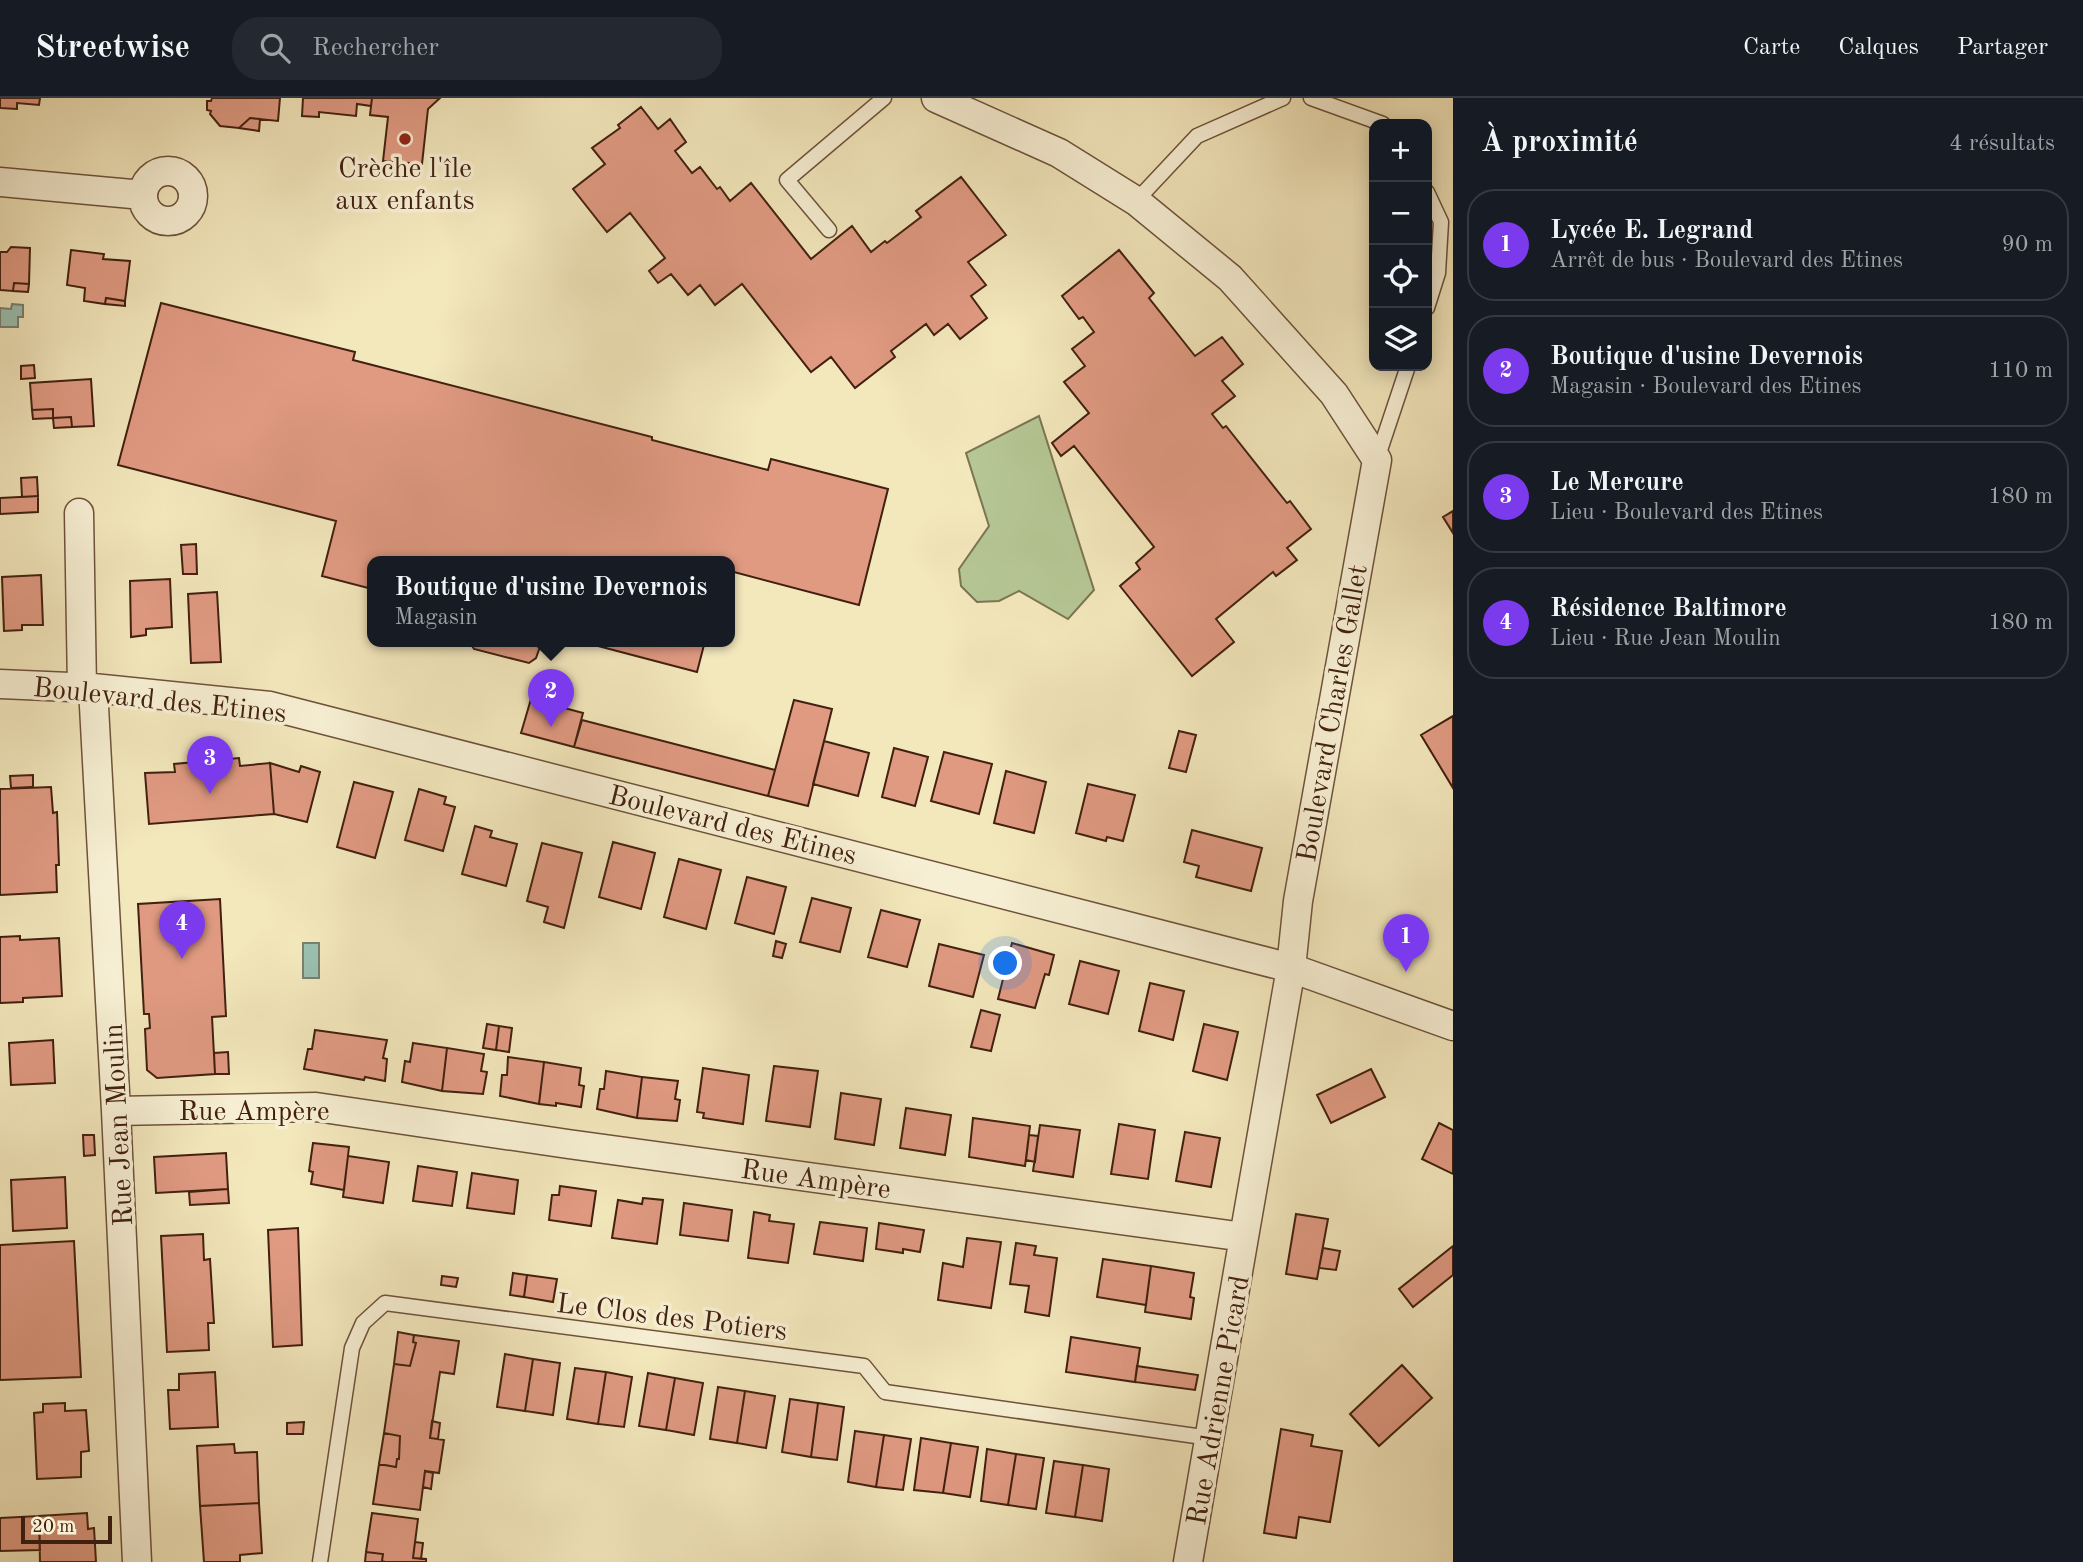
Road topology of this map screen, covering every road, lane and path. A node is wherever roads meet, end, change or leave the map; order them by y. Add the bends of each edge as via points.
1 (884, 98) edge
2 (936, 98) edge
3 (1283, 98) edge
4 (1311, 98) edge
5 (1369, 119) edge
6 (0, 182) edge
7 (143, 195) dead end
8 (1136, 201) junction
9 (1432, 203) edge
10 (829, 230) dead end
11 (1432, 292) edge
12 (1406, 371) edge
13 (1377, 460) junction
14 (79, 513) dead end
15 (0, 684) edge
16 (88, 688) junction
17 (1291, 968) junction
18 (1453, 1026) edge
19 (116, 1111) junction
20 (1244, 1237) junction
21 (1210, 1438) junction
22 (137, 1562) edge
23 (320, 1562) edge
24 (1188, 1562) edge

1 - 10 lane via 787,180
2 - 8 street via 1059,153
3 - 8 lane via 1197,136
4 - 5 lane
6 - 7 street
8 - 13 street via 1230,278 1334,394
9 - 11 lane via 1441,222 1438,273
12 - 13 lane, Boulevard Charles Gallet
13 - 17 street, Boulevard Charles Gallet via 1298,901
14 - 16 street, Rue Jean Moulin
15 - 16 street, Boulevard des Etines
16 - 17 street, Boulevard des Etines via 270,706
16 - 19 street, Rue Jean Moulin
17 - 18 street, Boulevard des Etines
17 - 20 street
19 - 20 street, Rue Ampère via 316,1107
19 - 22 street, Rue Jean Moulin
20 - 21 street, Rue Adrienne Picard
21 - 23 lane, Le Clos des Potiers via 885,1392 864,1366 386,1303 363,1323 352,1348
21 - 24 street, Rue Adrienne Picard

